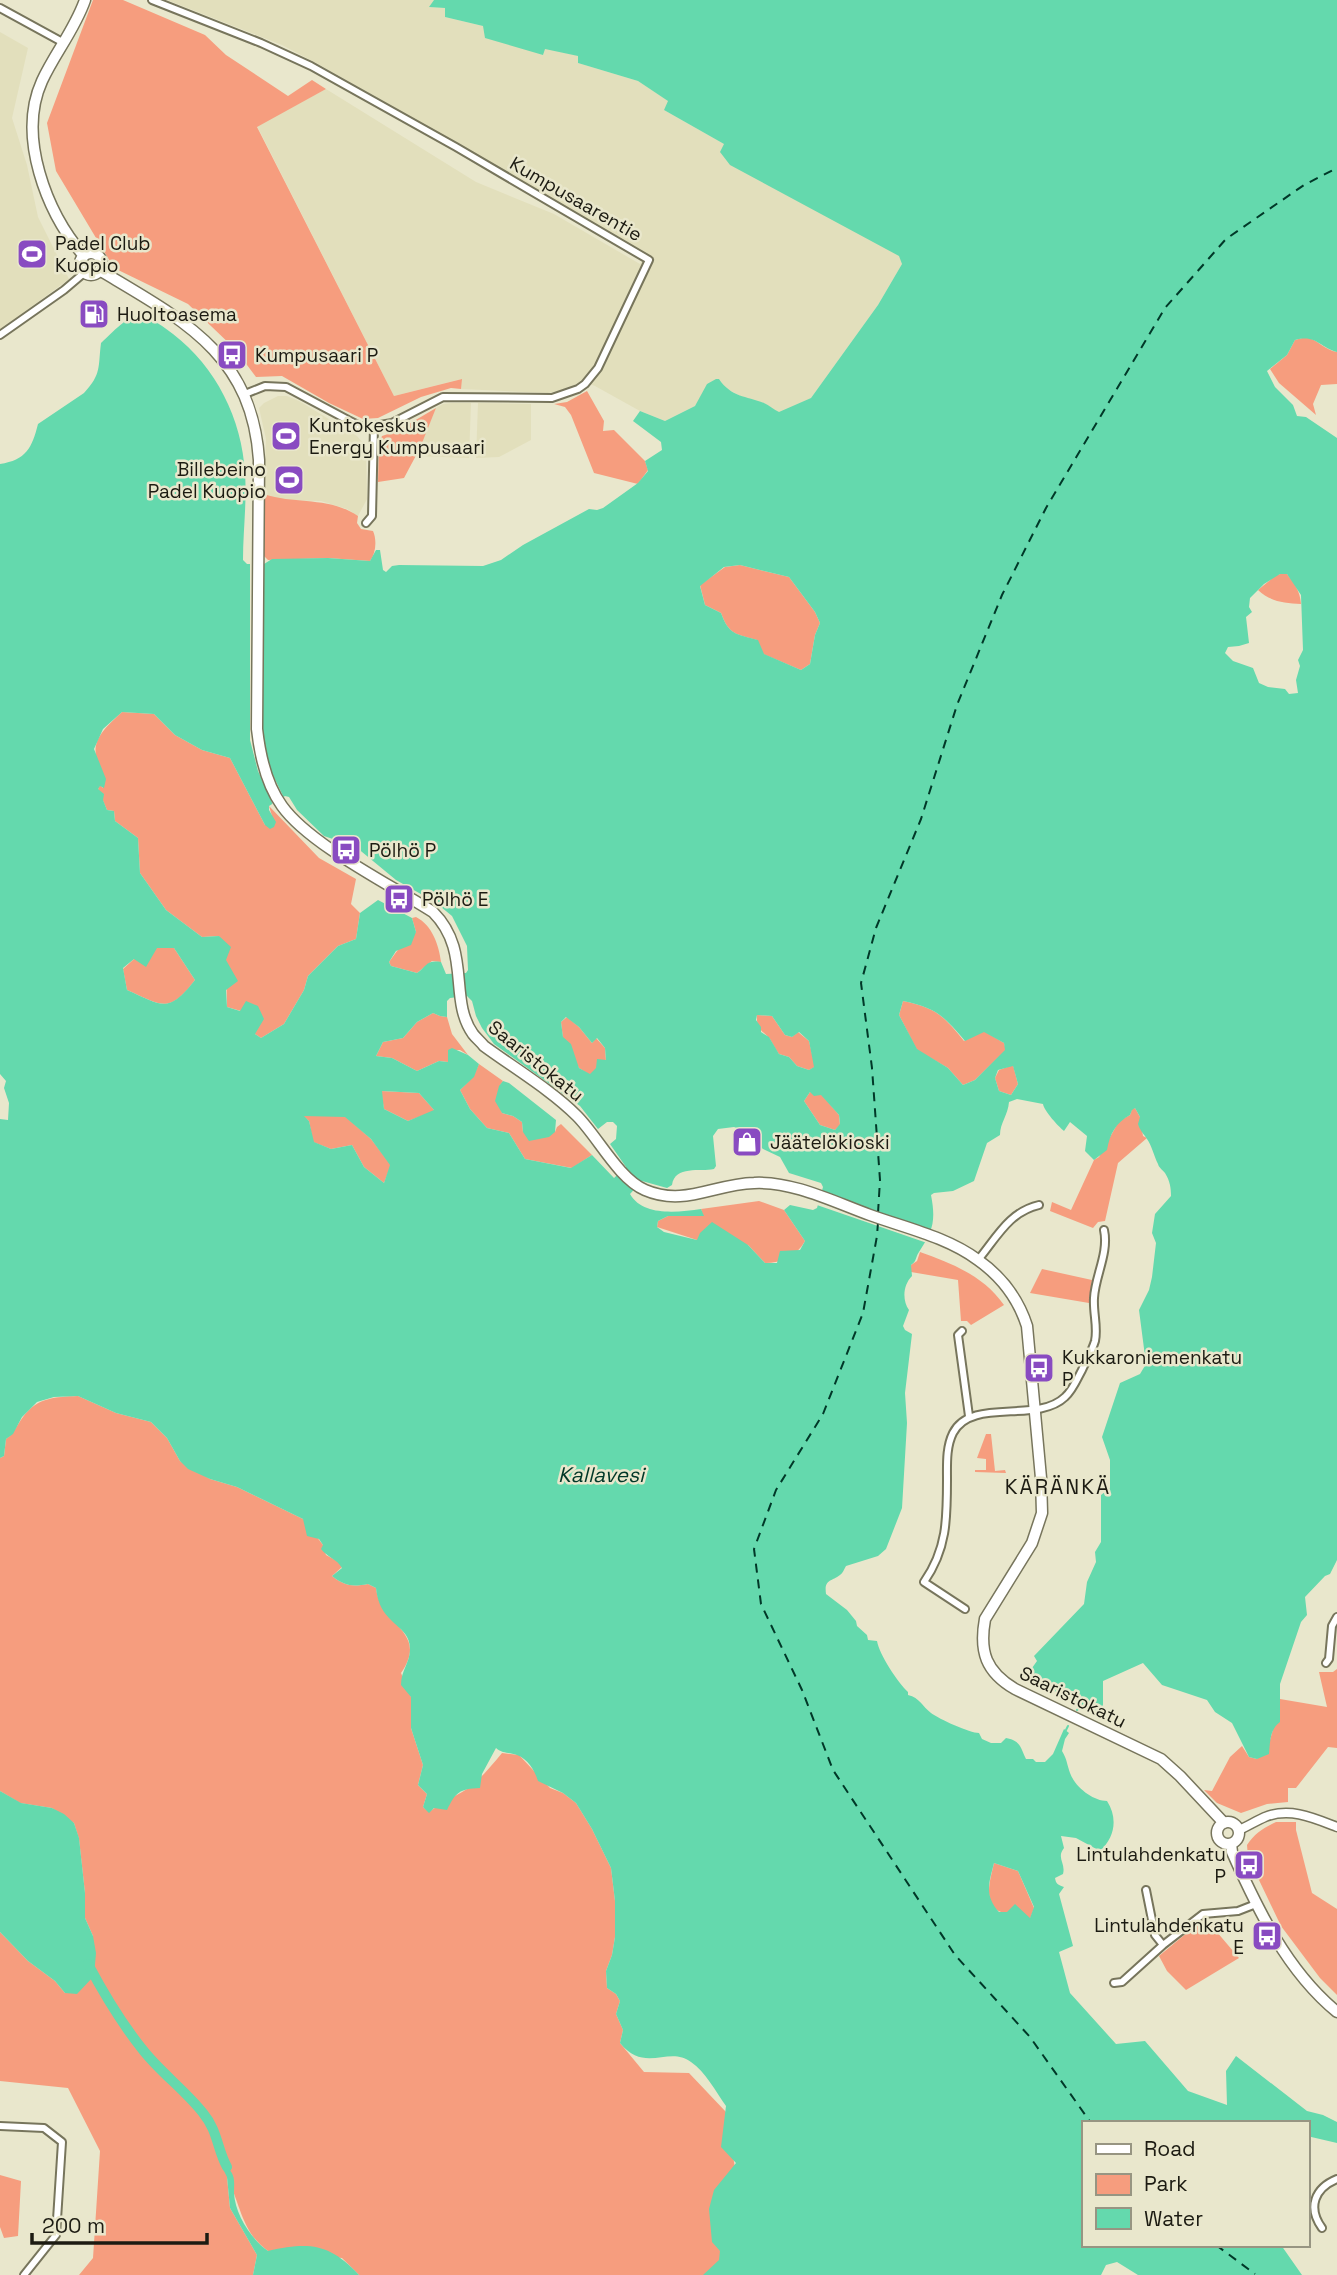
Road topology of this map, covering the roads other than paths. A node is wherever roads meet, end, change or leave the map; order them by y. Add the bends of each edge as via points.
1 (152, 0) edge
2 (84, 3) edge
3 (0, 8) edge
4 (64, 43) junction
5 (84, 256) junction
6 (101, 271) junction
7 (84, 273) junction
8 (0, 335) edge
9 (244, 394) junction
10 (374, 426) junction
11 (366, 523) dead end
12 (1039, 1205) dead end
13 (1104, 1230) dead end
14 (978, 1260) junction
15 (962, 1331) dead end
16 (1035, 1410) junction
17 (969, 1416) junction
18 (965, 1609) dead end
19 (1337, 1617) edge
20 (1326, 1663) dead end
21 (1224, 1823) junction
22 (1337, 1827) edge
23 (1239, 1830) junction
24 (1231, 1844) junction
25 (1146, 1890) dead end
26 (1256, 1904) junction
27 (1163, 1945) junction
28 (1114, 1983) dead end
29 (1337, 2012) edge
30 (0, 2126) edge
31 (1337, 2179) edge
32 (1322, 2228) dead end
33 (24, 2275) edge

1 - 10 street, Kumpusaarentie via 311,66 649,260 598,368 578,389 552,398 443,397 392,423
2 - 4 main road
3 - 4 street
4 - 5 main road via 34,107 34,159 61,222
5 - 6 main road via 98,255
5 - 7 main road via 80,265
6 - 7 main road
6 - 9 main road, Saaristokatu via 170,312 211,346
7 - 8 street
9 - 10 street via 265,386 286,387 360,426
9 - 14 main road, Saaristokatu via 258,442 259,748 270,785 282,807 305,830 443,922 451,937 462,1006 472,1033 570,1110 641,1188 677,1198 752,1182 792,1188 952,1244
10 - 11 street via 372,516
12 - 14 street via 1011,1217
13 - 16 street via 1095,1290 1094,1343 1065,1398
14 - 16 main road, Saaristokatu via 1007,1286 1021,1308
15 - 17 street via 958,1335
16 - 17 street
16 - 21 main road, Saaristokatu via 1042,1513 1032,1543 985,1619 982,1634 989,1665 1015,1689 1161,1759
17 - 18 street via 953,1432 948,1447 944,1538 924,1582
19 - 20 street
21 - 23 main road via 1233,1823
21 - 24 main road via 1218,1835
22 - 23 street via 1307,1815 1284,1813
23 - 24 main road
24 - 26 main road
25 - 27 street via 1155,1936
26 - 27 street via 1238,1911 1203,1914
26 - 29 main road via 1312,1990
27 - 28 street via 1122,1982
30 - 33 street via 44,2128 62,2142 56,2235
31 - 32 street via 1324,2185 1316,2198 1317,2221

